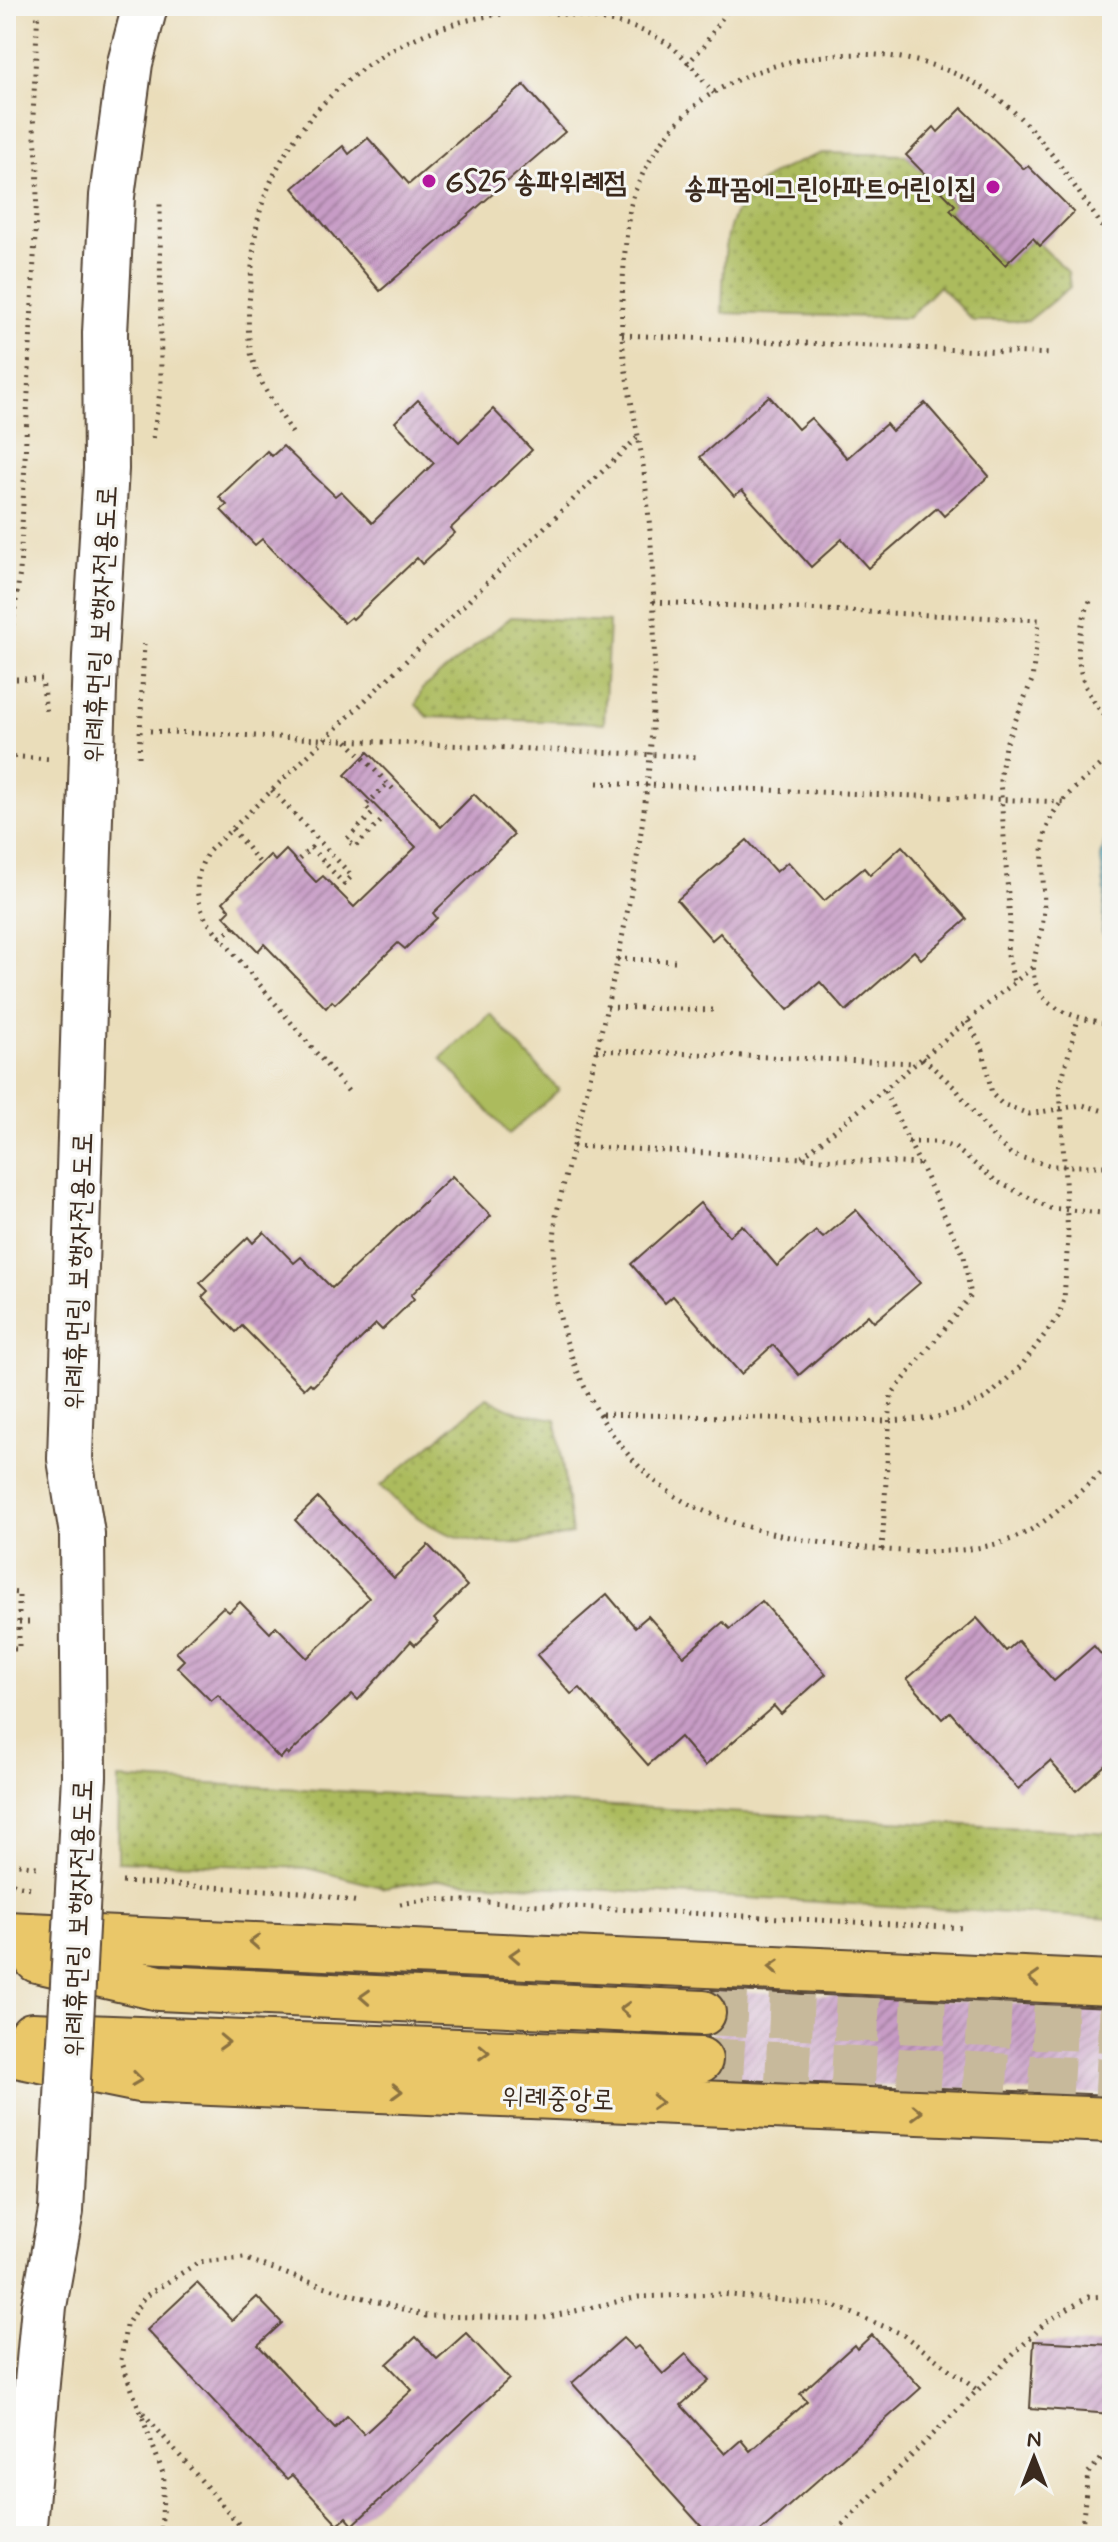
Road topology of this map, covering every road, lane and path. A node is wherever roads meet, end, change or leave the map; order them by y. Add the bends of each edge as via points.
1 (38, 6) edge
2 (145, 6) edge
3 (730, 6) edge
4 (687, 64) junction
5 (714, 93) junction
6 (1112, 240) edge
7 (622, 335) junction
8 (1052, 354) dead end
9 (292, 433) dead end
10 (638, 437) junction
11 (1090, 601) dead end
12 (653, 602) junction
13 (6, 713) edge
14 (1112, 723) edge
15 (150, 731) dead end
16 (325, 739) junction
17 (347, 740) junction
18 (649, 754) junction
19 (1112, 755) edge
20 (6, 756) edge
21 (701, 757) dead end
22 (37, 758) dead end
23 (388, 783) junction
24 (597, 783) dead end
25 (646, 785) junction
26 (272, 790) junction
27 (394, 790) dead end
28 (1000, 799) junction
29 (1063, 802) junction
30 (386, 816) dead end
31 (232, 829) junction
32 (297, 861) dead end
33 (261, 864) dead end
34 (234, 927) dead end
35 (220, 938) junction
36 (617, 959) junction
37 (676, 961) dead end
38 (1033, 967) junction
39 (1014, 982) junction
40 (607, 1007) junction
41 (713, 1010) dead end
42 (1078, 1019) junction
43 (968, 1021) junction
44 (1112, 1024) edge
45 (596, 1050) junction
46 (923, 1058) junction
47 (916, 1063) junction
48 (884, 1090) junction
49 (348, 1091) dead end
50 (1060, 1109) junction
51 (1108, 1112) dead end
52 (908, 1142) junction
53 (573, 1146) junction
54 (802, 1158) junction
55 (918, 1164) junction
56 (1066, 1166) junction
57 (1108, 1166) dead end
58 (1068, 1212) junction
59 (1112, 1214) edge
60 (601, 1414) junction
61 (888, 1421) junction
62 (1112, 1463) edge
63 (882, 1550) junction
64 (6, 1592) edge
65 (19, 1622) junction
66 (34, 1622) dead end
67 (6, 1649) edge
68 (6, 1856) edge
69 (41, 1868) dead end
70 (112, 1880) dead end
71 (372, 1904) dead end
72 (386, 1907) dead end
73 (969, 1929) dead end
74 (6, 1934) edge
75 (6, 1953) edge
76 (1112, 1983) edge
77 (703, 2013) tunnel mouth
78 (6, 2035) edge
79 (6, 2053) edge
80 (700, 2060) tunnel mouth
81 (1112, 2120) edge
82 (1112, 2296) edge
83 (977, 2390) junction
84 (140, 2409) junction
85 (1112, 2453) edge
86 (23, 2536) edge
87 (161, 2536) edge
88 (249, 2536) edge
89 (831, 2536) edge
90 (1081, 2536) edge

1 - 13 path via 33,117 38,168 21,556
2 - 86 street, 위례휴먼링 보행자전용도로, bridge via 130,63 112,196 105,333 106,469 95,656 70,1459 82,1534 84,1776 67,2144 44,2306
3 - 4 path
4 - 5 path
4 - 9 path via 670,45 635,28 580,16 505,11 430,28 351,76 279,163 257,226 250,300 253,361
5 - 6 path via 753,74 811,57 861,54 933,67 1003,102
5 - 7 path via 666,137 633,197
7 - 8 path
7 - 10 path
10 - 12 path
10 - 16 path
11 - 14 path via 1076,644 1079,674 1086,692
12 - 18 path
12 - 28 path via 1039,620 1032,680 1005,746
15 - 16 path
16 - 17 path
16 - 26 path
17 - 18 path
17 - 23 path
18 - 21 path
18 - 25 path
19 - 29 path
20 - 22 path
23 - 27 path
23 - 30 path via 365,806 372,814 347,839 355,847
24 - 25 path
25 - 28 path
25 - 36 path
26 - 31 path
26 - 32 path via 352,876 344,884 311,848
28 - 29 path
28 - 39 path via 1010,923 1007,951
29 - 38 path via 1045,835 1043,920
31 - 33 path
31 - 35 path via 197,871 197,901
34 - 35 path
35 - 49 path
36 - 37 path
36 - 40 path
38 - 39 path
38 - 42 path via 1037,988
39 - 43 path
40 - 41 path
40 - 45 path
42 - 44 path
42 - 50 path via 1060,1086
43 - 46 path
43 - 50 path via 983,1050 996,1099 1029,1114
45 - 47 path
45 - 53 path
46 - 47 path
46 - 56 path via 956,1089 1002,1148 1029,1162
47 - 48 path
48 - 52 path
48 - 54 path
50 - 51 path via 1082,1105
50 - 56 path
52 - 55 path
52 - 58 path via 947,1144 1005,1186
53 - 54 path
53 - 60 path via 556,1216 554,1280 567,1345
54 - 55 path
55 - 61 path via 964,1256 971,1296 894,1389
56 - 57 path
56 - 58 path
58 - 59 path
58 - 61 path via 1064,1300 1058,1317 1021,1366 989,1396 963,1410
60 - 61 path
60 - 63 path via 626,1452 686,1503 779,1535
61 - 63 path
62 - 63 path via 1020,1536 942,1550
64 - 65 path via 19,1593
65 - 66 path
65 - 67 path via 19,1649
68 - 69 path via 12,1863
70 - 71 path via 301,1892
72 - 73 path via 431,1899
76 -> 74 main road
77 -> 75 main road via 159,1988
78 -> 80 main road, 위례중앙로
79 -> 81 main road, 위례중앙로 via 139,2080
82 - 83 path via 1088,2297 1045,2323
83 - 84 path via 902,2334 835,2306 721,2294 638,2297 544,2318 426,2316 244,2258 199,2262 144,2297 126,2326 121,2360
83 - 89 path
84 - 87 path via 164,2476
84 - 88 path
85 - 90 path via 1088,2473

